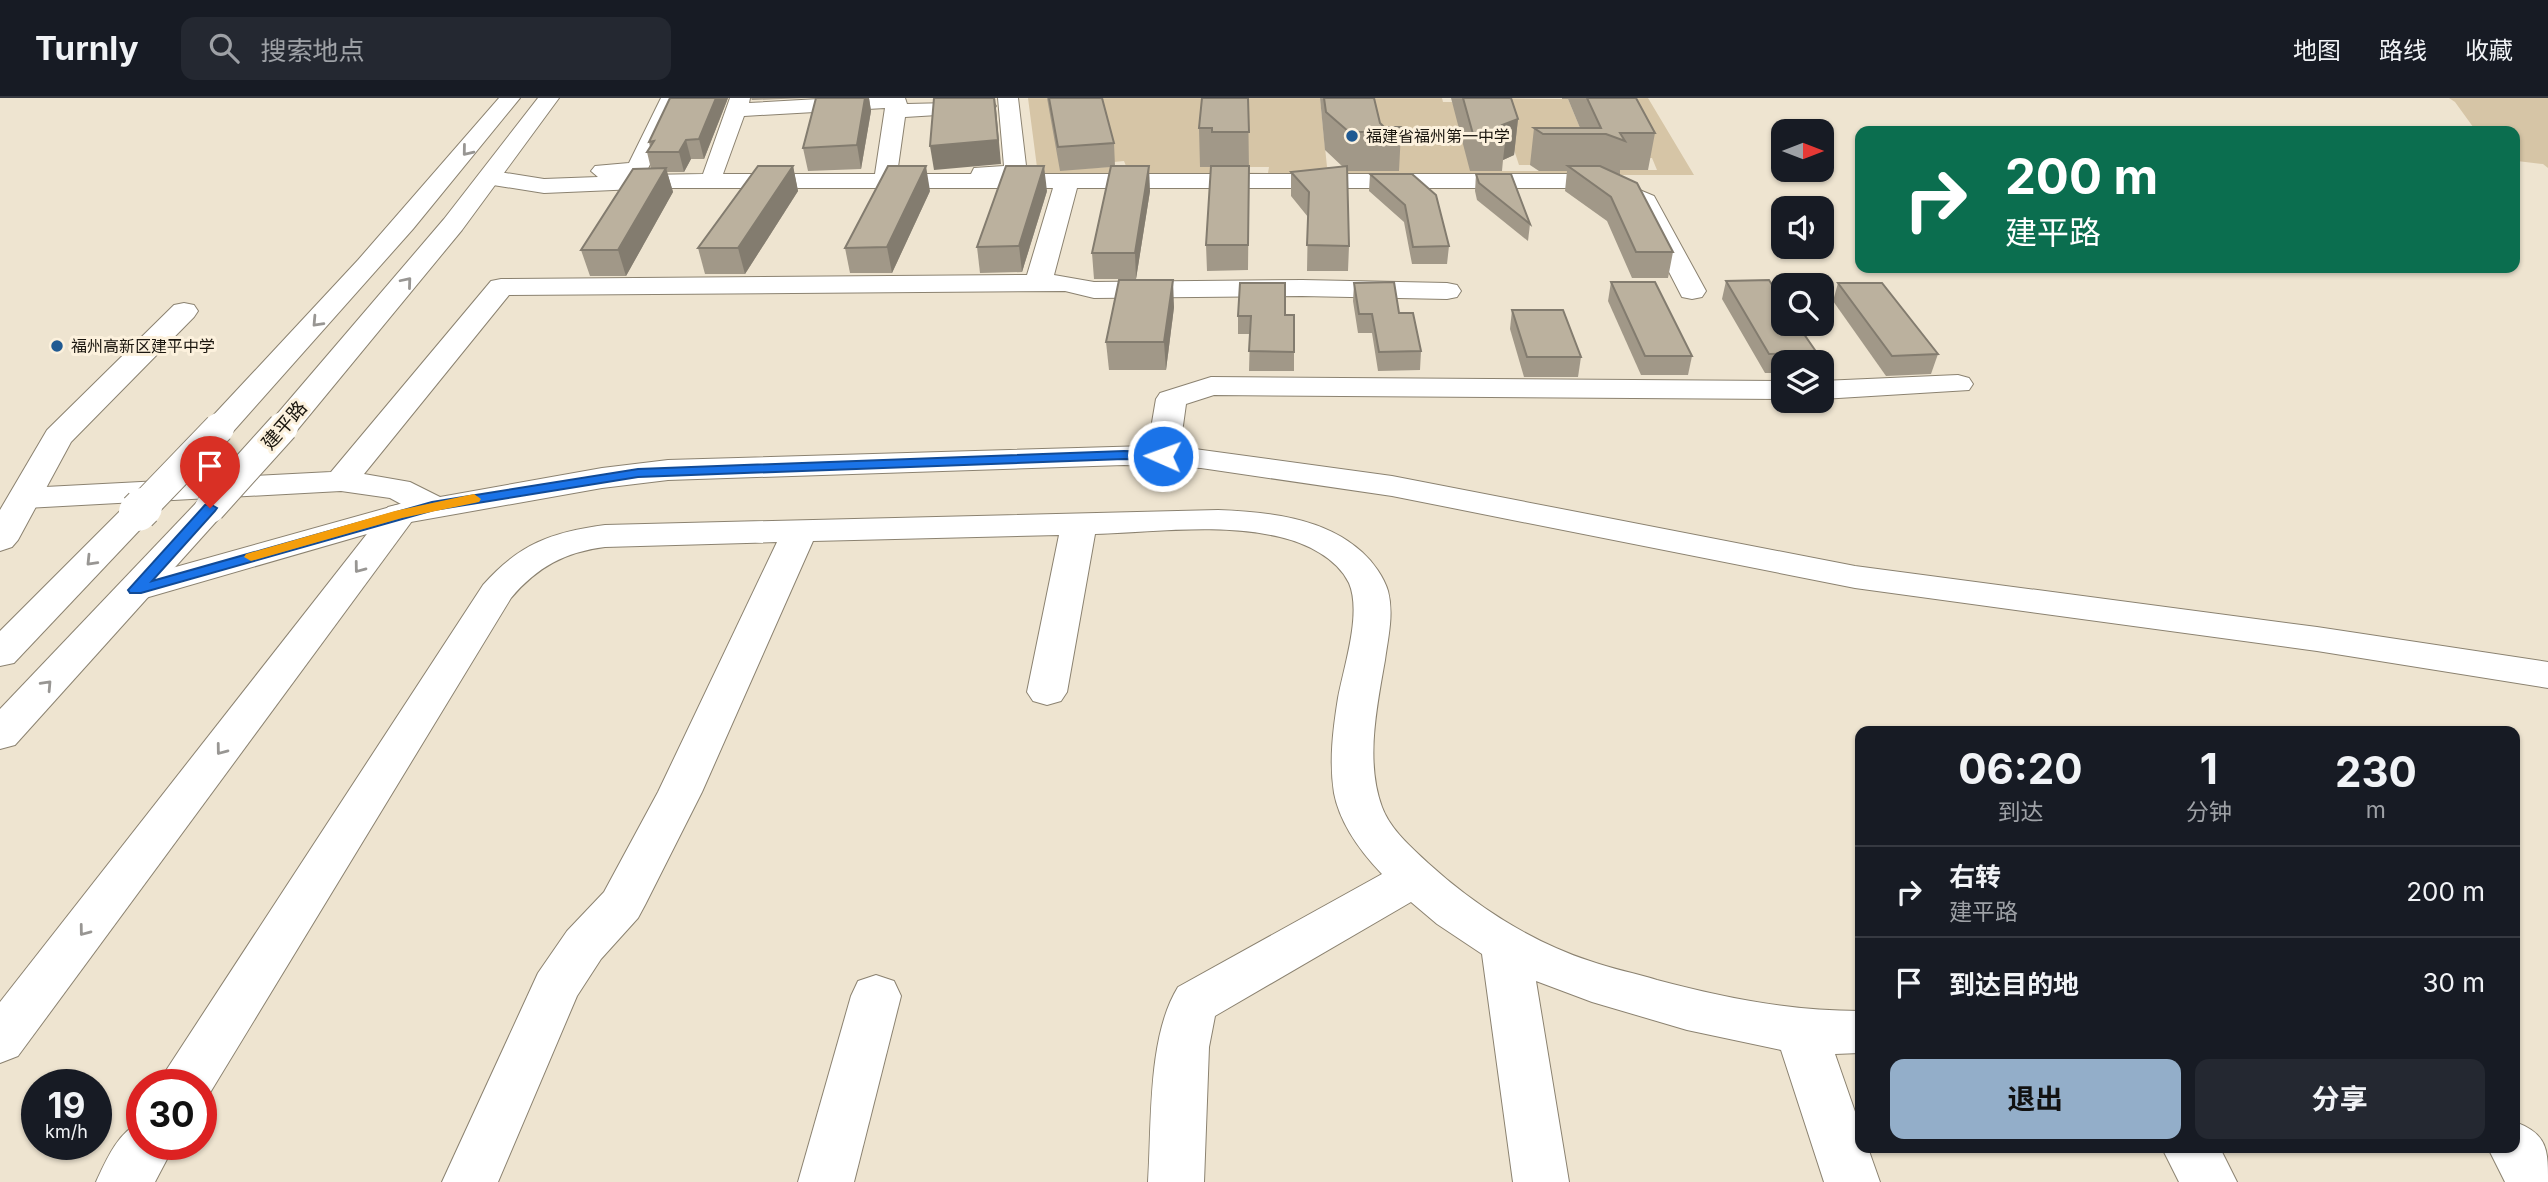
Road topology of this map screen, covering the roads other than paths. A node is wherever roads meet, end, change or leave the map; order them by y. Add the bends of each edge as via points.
1 (510, 98) edge
2 (550, 98) edge
3 (671, 98) edge
4 (845, 101) edge
5 (1008, 101) edge
6 (738, 104) edge
7 (896, 111) junction
8 (637, 170) junction
9 (713, 172) junction
10 (886, 173) junction
11 (493, 178) junction
12 (755, 181) junction
13 (1067, 182) junction
14 (739, 204) edge
15 (698, 261) edge
16 (1038, 282) junction
17 (682, 284) junction
18 (1447, 291) dead end
19 (1692, 292) dead end
20 (184, 311) dead end
21 (1958, 384) dead end
22 (1834, 389) edge
23 (1771, 390) edge
24 (1163, 456) junction
25 (341, 481) junction
26 (13, 502) edge
27 (416, 510) junction
28 (1079, 524) junction
29 (800, 531) junction
30 (0, 540) edge
31 (135, 590) junction
32 (14, 627) edge
33 (0, 654) edge
34 (2548, 675) edge
35 (1046, 692) dead end
36 (0, 735) edge
37 (1414, 878) junction
38 (1505, 943) junction
39 (876, 996) dead end
40 (1801, 1032) junction
41 (1855, 1032) edge
42 (0, 1041) edge
43 (196, 1069) edge
44 (2193, 1153) edge
45 (2518, 1153) edge
46 (138, 1160) edge
47 (124, 1182) edge
48 (470, 1182) edge
49 (826, 1182) edge
50 (1176, 1182) edge
51 (1541, 1182) edge
52 (1852, 1182) edge
53 (2209, 1182) edge
54 (2535, 1182) edge

1 -> 32 main road, bridge via 356,281 219,428 138,512
2 - 11 main road, 建平路
3 - 8 main road
4 - 6 main road
4 - 7 main road via 897,101
5 - 7 main road
5 - 10 main road via 1016,173
6 - 9 main road
7 - 10 main road
8 - 9 main road
8 - 11 main road
9 - 10 main road
11 - 12 main road via 544,186
31 -> 11 main road, 建平路, bridge via 283,427
12 - 13 main road
12 - 14 main road
13 - 16 main road
13 - 19 main road via 1601,181 1645,201
15 - 17 main road
16 - 17 main road
16 - 18 main road via 1094,290
17 - 25 main road via 501,287
20 - 26 main road via 58,437
21 - 22 main road
23 - 24 main road via 1211,386 1171,399
24 - 27 main road via 668,470 556,484
24 - 34 main road via 1392,486 1854,577
25 - 26 main road
25 - 27 main road via 398,489
26 - 30 main road
27 - 31 main road
27 -> 42 main road
28 - 29 main road
28 - 35 main road
28 - 37 main road via 1255,522 1311,536 1352,564 1367,583 1372,607 1352,753 1356,796 1370,828
29 - 43 main road via 586,538 559,544 522,565 496,593
29 - 48 main road via 680,792 621,905 584,945 556,987
36 -> 31 main road, 建平路
32 - 33 main road
37 - 38 main road via 1462,917
37 - 50 main road via 1196,1002 1183,1047
38 - 40 main road via 1553,968 1598,983 1708,1014
38 - 51 main road
39 - 49 main road
40 - 41 main road
40 - 52 main road
44 - 53 main road
45 - 54 main road
46 - 47 main road

